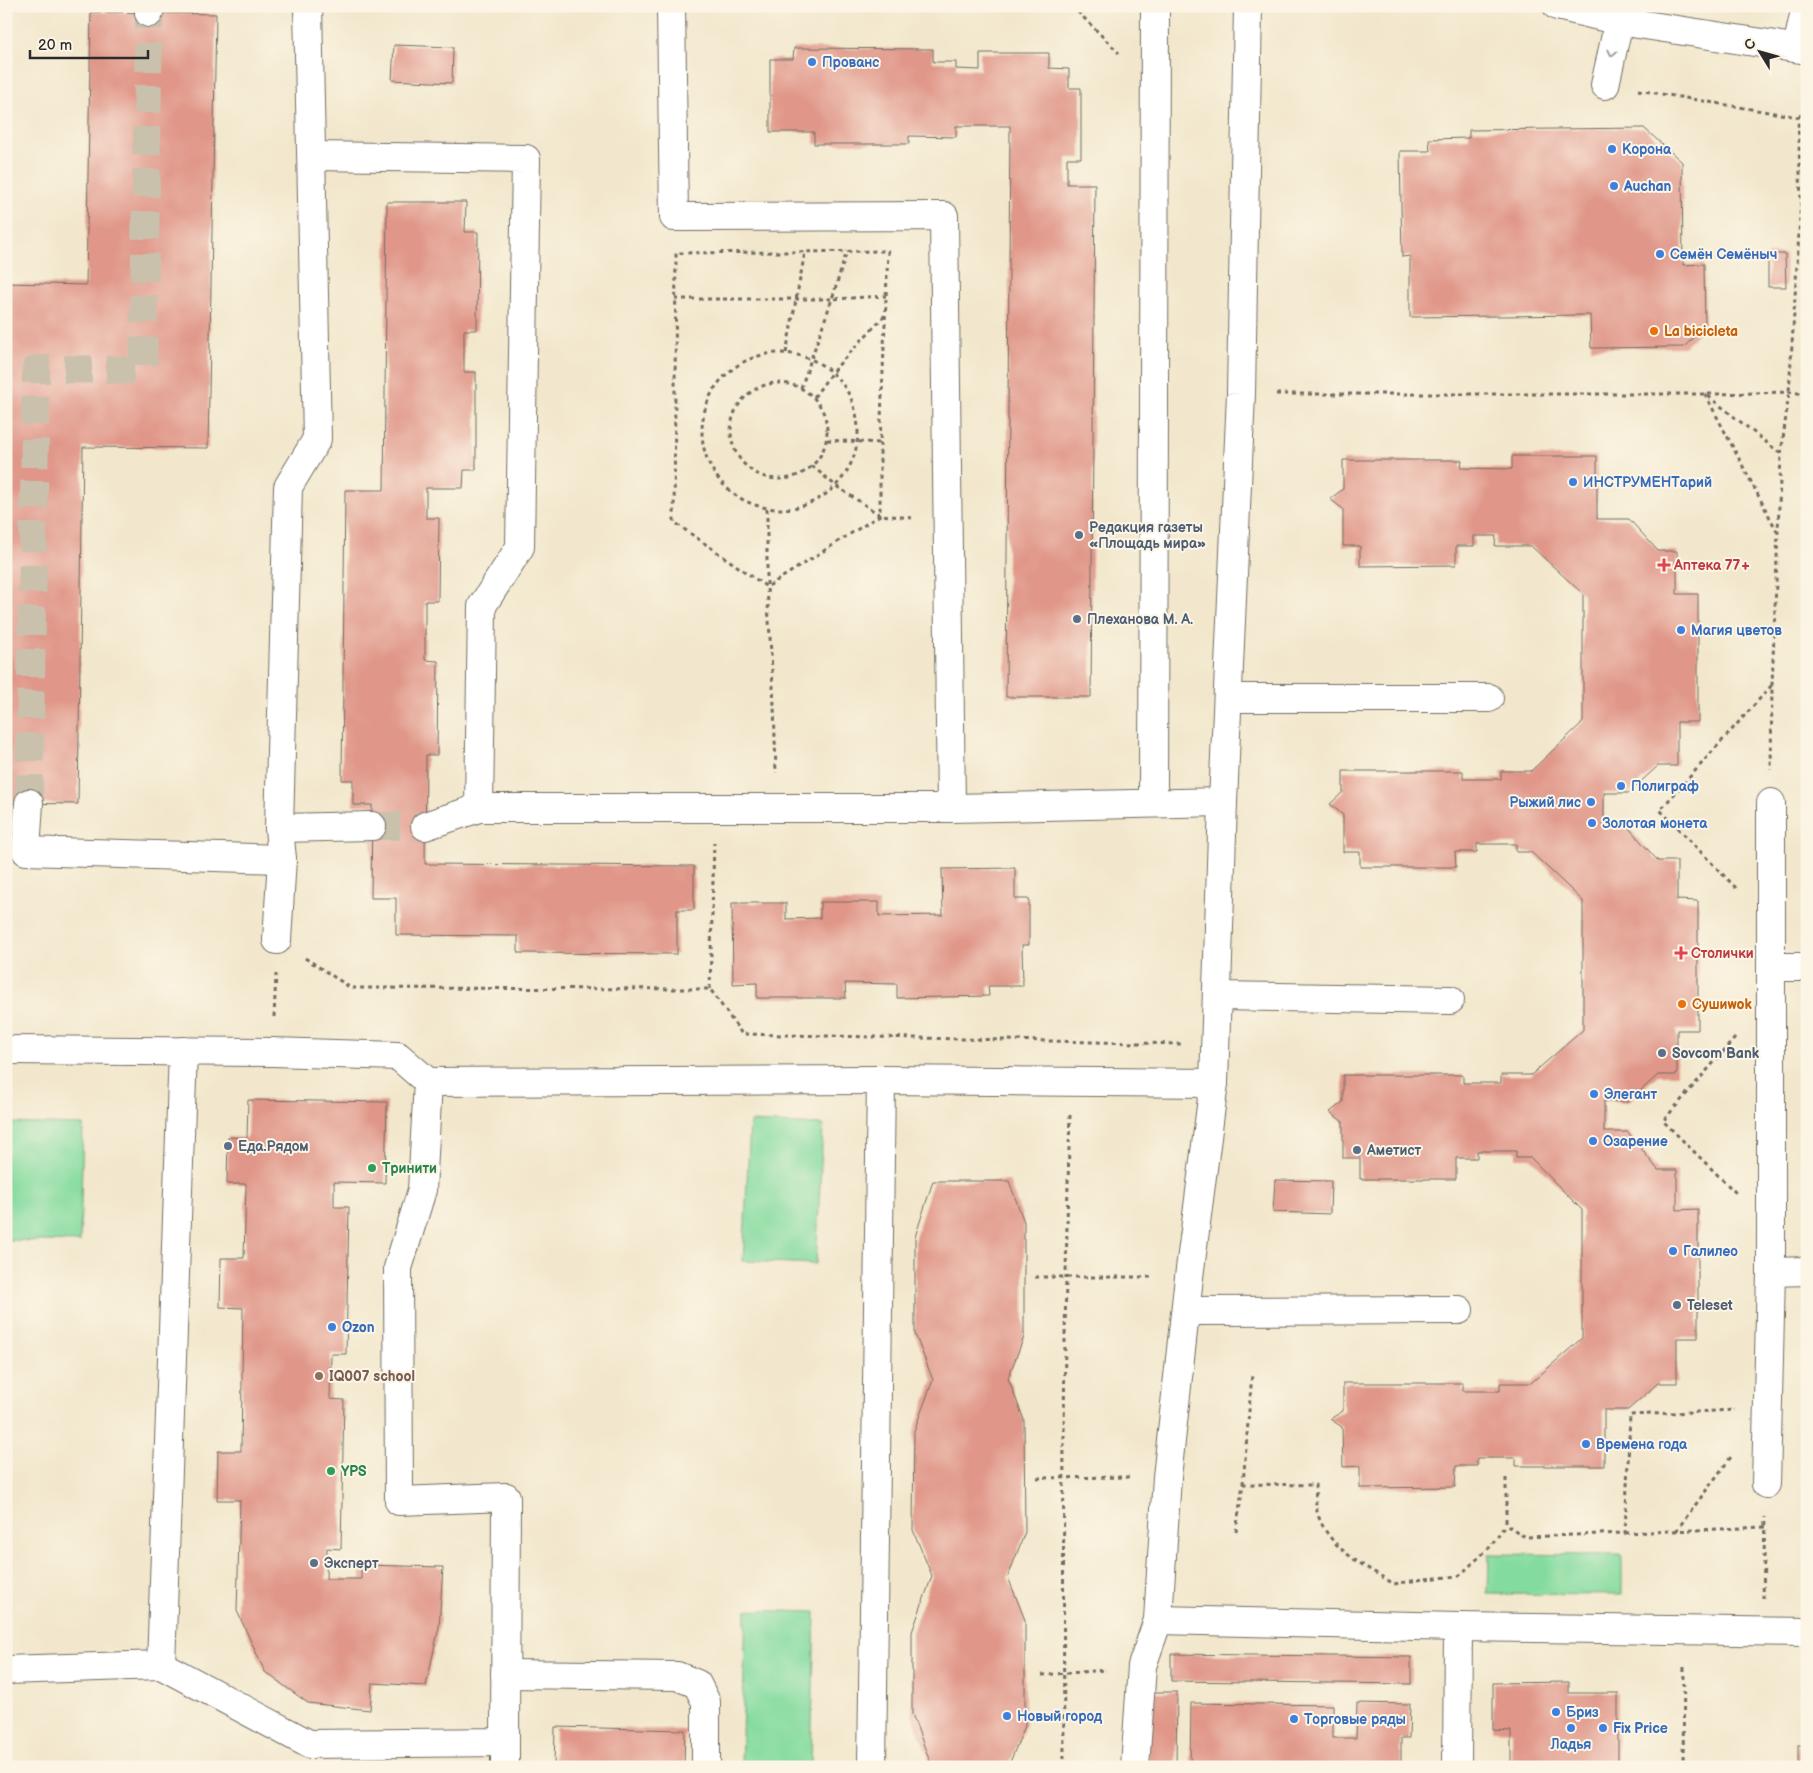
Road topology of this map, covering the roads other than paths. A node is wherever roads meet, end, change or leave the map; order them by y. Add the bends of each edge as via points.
1 (308, 6) edge
2 (671, 6) edge
3 (1155, 6) edge
4 (1248, 6) edge
5 (1557, 6) edge
6 (1806, 6) edge
7 (1619, 21) junction
8 (1802, 49) edge
9 (1606, 85) road end
10 (312, 156) junction
11 (1228, 698) junction
12 (1489, 698) dead end
13 (1153, 802) junction
14 (1223, 802) junction
15 (29, 803) tunnel mouth
16 (1771, 803) road end
17 (478, 808) junction
18 (951, 808) junction
19 (372, 826) tunnel mouth
20 (425, 826) tunnel mouth
21 (279, 828) junction
22 (282, 859) junction
23 (277, 940) road end
24 (1771, 967) junction
25 (1807, 967) edge
26 (1217, 996) junction
27 (1450, 1000) dead end
28 (6, 1050) edge
29 (183, 1051) junction
30 (881, 1080) junction
31 (428, 1082) junction
32 (1214, 1083) junction
33 (1807, 1271) edge
34 (1771, 1272) junction
35 (1459, 1310) dead end
36 (1186, 1311) junction
37 (1766, 1484) road end
38 (1158, 1620) junction
39 (1458, 1627) junction
40 (1807, 1632) edge
41 (161, 1665) junction
42 (6, 1670) edge
43 (505, 1674) junction
44 (505, 1755) edge
45 (706, 1767) edge
46 (872, 1767) edge
47 (1135, 1767) edge
48 (1457, 1767) edge

1 - 10 street
2 - 18 street via 674,217 944,216
3 - 13 street
4 - 11 street via 1241,394
5 - 7 street
6 - 8 street
7 - 8 street
7 -> 9 street
10 - 17 street via 526,159 520,548 482,606
10 - 21 street via 317,439 288,487
11 - 12 street
11 - 14 street
13 - 14 street
13 - 18 street
14 - 26 street
15 - 22 street via 26,851
16 - 24 street
17 - 18 street
17 - 20 street
19 - 21 street
21 - 22 street
22 - 23 street
24 - 25 street
24 - 34 street
26 - 27 street
26 - 32 street
28 - 29 street
29 - 31 street via 398,1056
29 - 41 street
30 - 31 street
30 - 32 street
30 - 46 street
31 - 43 street via 422,1190 398,1268 399,1501 506,1497
32 - 36 street
33 - 34 street
34 - 37 street
35 - 36 street
36 - 38 street via 1167,1477
38 - 39 street
38 - 47 street via 1142,1666
39 - 40 street
39 - 48 street
41 - 42 street
41 - 44 street via 309,1744
43 - 44 street
43 - 45 street via 677,1676 697,1684 706,1702

